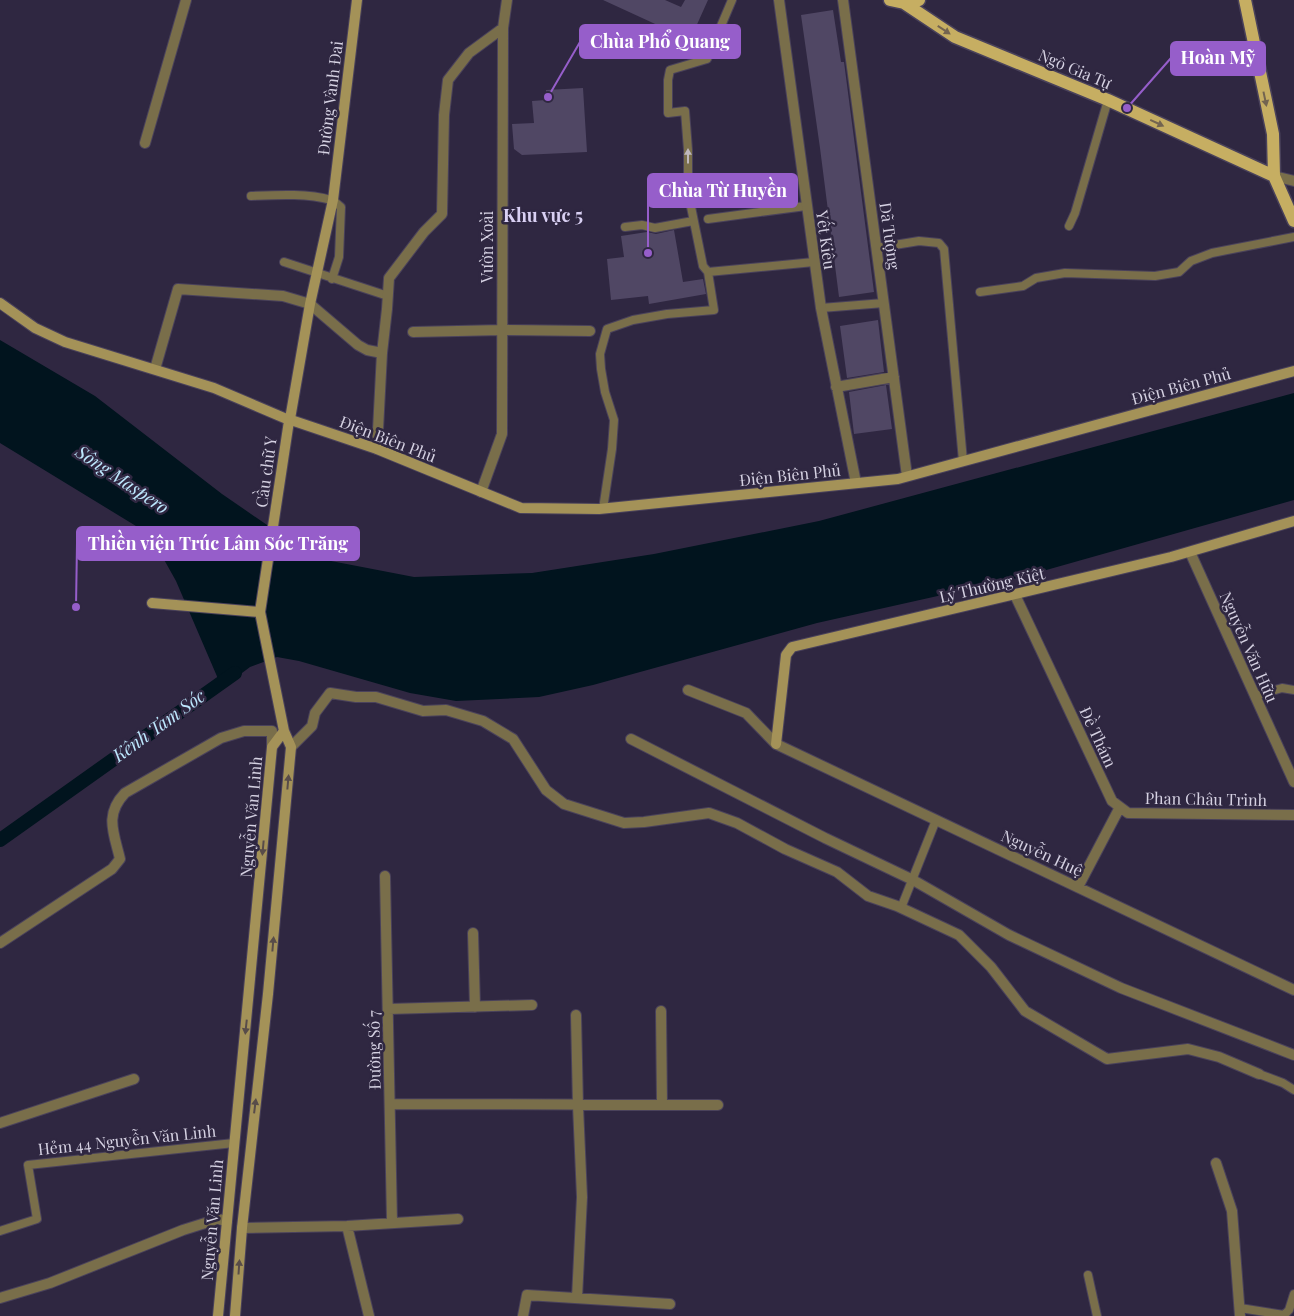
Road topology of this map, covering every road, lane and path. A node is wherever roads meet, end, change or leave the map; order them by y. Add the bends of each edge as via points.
1 (186, 0) edge
2 (358, 0) edge
3 (507, 0) edge
4 (732, 0) edge
5 (779, 0) edge
6 (843, 0) edge
7 (890, 0) edge
8 (919, 0) edge
9 (1245, 0) edge
10 (904, 3) junction
11 (503, 28) junction
12 (1108, 100) junction
13 (145, 143) dead end
14 (1274, 176) junction
15 (1294, 181) edge
16 (251, 196) dead end
17 (333, 200) junction
18 (806, 206) junction
19 (708, 219) dead end
20 (693, 221) junction
21 (1294, 221) edge
22 (1069, 226) dead end
23 (625, 227) dead end
24 (1294, 237) edge
25 (876, 248) junction
26 (284, 262) dead end
27 (814, 262) junction
28 (708, 272) junction
29 (317, 273) junction
30 (332, 279) junction
31 (980, 292) dead end
32 (388, 296) junction
33 (0, 303) edge
34 (884, 303) junction
35 (310, 304) junction
36 (821, 308) junction
37 (502, 330) junction
38 (590, 331) dead end
39 (413, 332) dead end
40 (382, 353) junction
41 (155, 370) junction
42 (1294, 371) edge
43 (894, 376) junction
44 (836, 387) junction
45 (289, 421) junction
46 (377, 450) junction
47 (963, 461) junction
48 (907, 476) junction
49 (856, 483) junction
50 (481, 492) junction
51 (602, 509) junction
52 (1294, 522) edge
53 (1190, 552) junction
54 (1015, 595) junction
55 (152, 603) dead end
56 (260, 612) junction
57 (688, 690) dead end
58 (1294, 690) edge
59 (1255, 696) junction
60 (284, 731) junction
61 (631, 739) dead end
62 (776, 744) junction
63 (272, 747) junction
64 (291, 747) junction
65 (1294, 782) edge
66 (1120, 807) junction
67 (1294, 816) edge
68 (936, 820) junction
69 (385, 876) dead end
70 (912, 880) junction
71 (1078, 887) junction
72 (901, 908) junction
73 (473, 933) dead end
74 (0, 943) edge
75 (1294, 990) edge
76 (250, 992) junction
77 (268, 994) junction
78 (532, 1005) dead end
79 (475, 1007) junction
80 (388, 1009) junction
81 (661, 1010) dead end
82 (576, 1015) dead end
83 (1294, 1054) edge
84 (1259, 1074) joint
85 (134, 1079) dead end
86 (1294, 1090) edge
87 (390, 1104) junction
88 (662, 1105) junction
89 (718, 1105) dead end
90 (578, 1106) junction
91 (0, 1122) edge
92 (234, 1143) junction
93 (1216, 1163) dead end
94 (458, 1219) dead end
95 (227, 1221) junction
96 (392, 1222) junction
97 (347, 1226) junction
98 (242, 1228) junction
99 (0, 1231) edge
100 (1088, 1275) dead end
101 (1294, 1294) edge
102 (0, 1298) edge
103 (577, 1298) junction
104 (670, 1304) dead end
105 (1240, 1312) edge
106 (218, 1316) edge
107 (235, 1316) edge
108 (369, 1316) edge
109 (524, 1316) edge
110 (1097, 1316) edge

1 - 13 street
2 - 17 street, Đường Vành Đai
3 - 11 street, Vườn Xoài
20 -> 4 lane via 688,192 686,111 668,113 668,80 670,70 707,59
5 - 18 street, Yết Kiêu
6 - 25 street, Dã Tượng
7 - 10 main road
8 - 10 main road
9 -> 14 main road via 1272,134
10 -> 12 main road, Ngô Gia Tự via 956,37
11 - 32 street via 469,53 448,80 442,214 389,278
11 - 37 street, Vườn Xoài
12 -> 14 main road, Ngô Gia Tự
12 - 22 lane
14 - 15 street, Ngô Gia Tự
14 - 21 main road
16 - 17 lane
17 - 29 street, Cầu chữ Y
17 - 30 lane, Đường Vành Đai via 341,207 341,224 339,257
18 - 19 lane
18 - 27 street, Yết Kiêu
20 - 23 lane via 655,228
20 - 28 lane via 703,266
24 - 31 lane via 1212,253 1191,261 1179,272 1155,276 1065,274 1036,278 1023,286
25 - 34 street, Dã Tượng
25 - 47 lane via 939,242 944,249
26 - 29 lane
27 - 28 lane
27 - 36 street, Yết Kiêu
28 - 51 lane via 714,310 633,320 607,330 600,354 601,369 614,420
29 - 30 lane
29 - 35 street, Cầu chữ Y
30 - 32 lane
32 - 40 street
33 - 41 street, Điện Biên Phủ via 35,328 65,342
34 - 36 lane
34 - 43 street, Dã Tượng
35 - 40 street via 358,345
35 - 41 street via 283,296 178,289
35 - 45 street, Cầu chữ Y
36 - 44 street, Yết Kiêu
37 - 38 street
37 - 39 street
37 - 50 street, Vườn Xoài via 502,434
40 - 46 street
41 - 45 street, Điện Biên Phủ via 214,388
42 - 47 street, Điện Biên Phủ
43 - 44 street
43 - 48 street, Dã Tượng
44 - 49 street, Yết Kiêu
45 - 46 street, Điện Biên Phủ
45 - 56 street, Cầu chữ Y
46 - 50 street, Điện Biên Phủ
47 - 48 street, Điện Biên Phủ
48 - 49 street, Điện Biên Phủ
49 - 51 street, Điện Biên Phủ
50 - 51 street, Điện Biên Phủ via 521,508
52 - 53 street, Lý Thường Kiệt
53 - 54 street, Lý Thường Kiệt
53 - 59 street, Nguyễn Văn Hữu
54 - 62 street, Lý Thường Kiệt via 792,647 786,655
54 - 66 street, Đề Thám via 1112,801
55 - 56 street
56 - 60 street, Cầu chữ Y
57 - 62 street via 746,713
58 - 59 lane via 1282,688
59 - 65 street, Nguyễn Văn Hữu
60 - 63 street, Nguyễn Văn Linh
60 - 64 street, Nguyễn Văn Linh
61 - 70 street
62 - 68 street, Nguyễn Huệ
63 - 74 street via 272,731 244,731 221,738 125,793 116,802 111,818 120,859 112,869
63 -> 76 street, Nguyễn Văn Linh
64 - 72 street via 312,726 315,713 330,693 376,697 423,711 446,710 483,721 513,739 546,790 564,804 624,822 709,813 737,823 837,872 868,896
77 -> 64 street, Nguyễn Văn Linh
66 - 67 street, Phan Châu Trinh via 1128,813 1158,815
66 - 71 street
68 - 70 lane
68 - 71 street, Nguyễn Huệ
69 - 80 street, Đường Số 7
70 - 72 lane
70 - 83 street via 1009,935 1120,988
71 - 75 street, Nguyễn Huệ
72 - 84 street via 959,935 991,967 1025,1011 1107,1059 1188,1049 1219,1057
73 - 79 street
76 - 77 street
76 -> 92 street, Nguyễn Văn Linh
98 -> 77 street, Nguyễn Văn Linh
78 - 79 street
79 - 80 street
80 - 87 street, Đường Số 7
81 - 88 street
82 - 90 street
84 - 86 lane
85 - 91 street
87 - 90 street
87 - 96 street, Đường Số 7
88 - 89 street
88 - 90 street
90 - 103 street via 582,1197
92 - 95 street, Nguyễn Văn Linh
92 - 99 lane, Hẻm 44 Nguyễn Văn Linh via 28,1164 38,1219
93 - 105 street via 1232,1211
94 - 96 street
95 - 98 street
95 - 102 street via 218,1219 183,1230 50,1283
95 - 106 street, Nguyễn Văn Linh
96 - 97 street
97 - 98 street
97 - 108 street
107 -> 98 street, Nguyễn Văn Linh
100 - 110 lane
101 - 105 lane via 1290,1310 1284,1315
103 - 104 street
103 - 109 street via 527,1295

